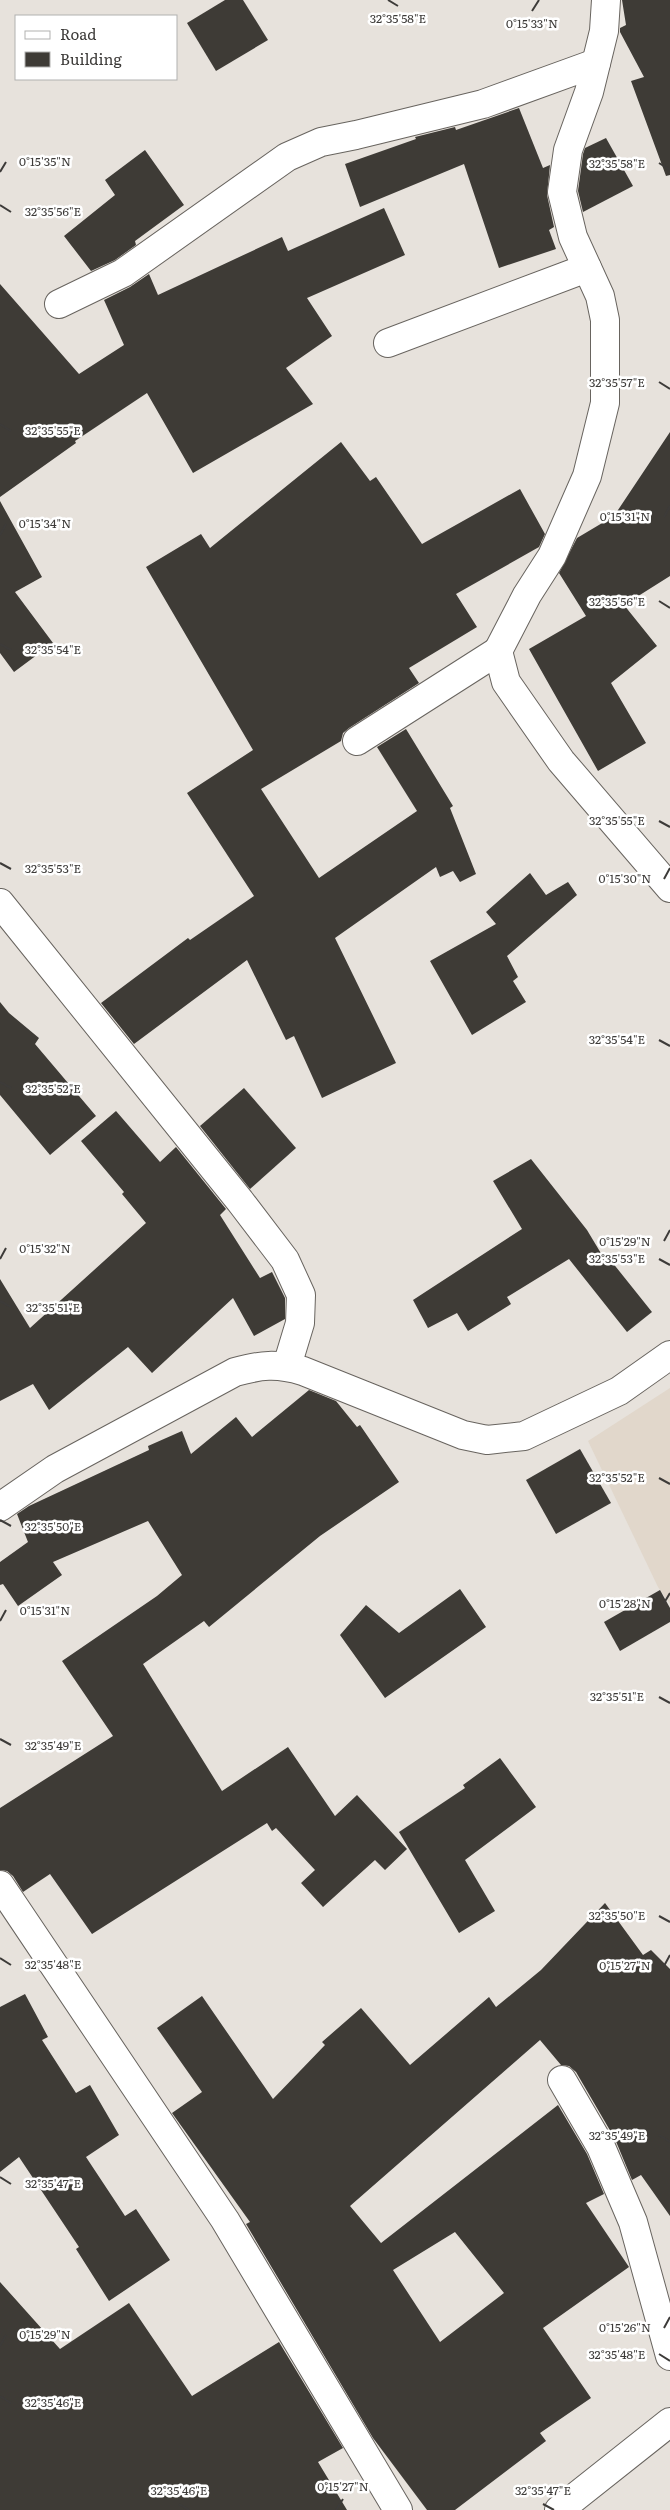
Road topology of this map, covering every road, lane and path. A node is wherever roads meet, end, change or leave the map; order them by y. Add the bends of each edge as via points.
1 (606, 0) edge
2 (596, 63) junction
3 (587, 268) junction
4 (59, 304) dead end
5 (388, 343) dead end
6 (498, 651) junction
7 (357, 741) dead end
8 (670, 888) edge
9 (0, 903) edge
10 (670, 1355) edge
11 (287, 1366) junction
12 (0, 1507) edge
13 (0, 1885) edge
14 (562, 2080) dead end
15 (670, 2356) edge
16 (670, 2422) edge
17 (398, 2510) edge
18 (558, 2510) edge

1 - 2 street via 604,31
2 - 3 street via 568,150 562,192 573,237
2 - 4 street via 483,104 321,142 288,157 123,274
3 - 5 street
3 - 6 street via 600,296 605,320 605,403 586,476 552,556
6 - 7 street
6 - 8 street via 506,682 561,761
9 - 11 street via 285,1260 301,1295 300,1323
10 - 11 street via 619,1391 524,1436 487,1440 463,1435 325,1378
11 - 12 street via 263,1364 235,1372 55,1469
13 - 17 street via 225,2220
14 - 15 street via 601,2147 633,2222
16 - 18 street

